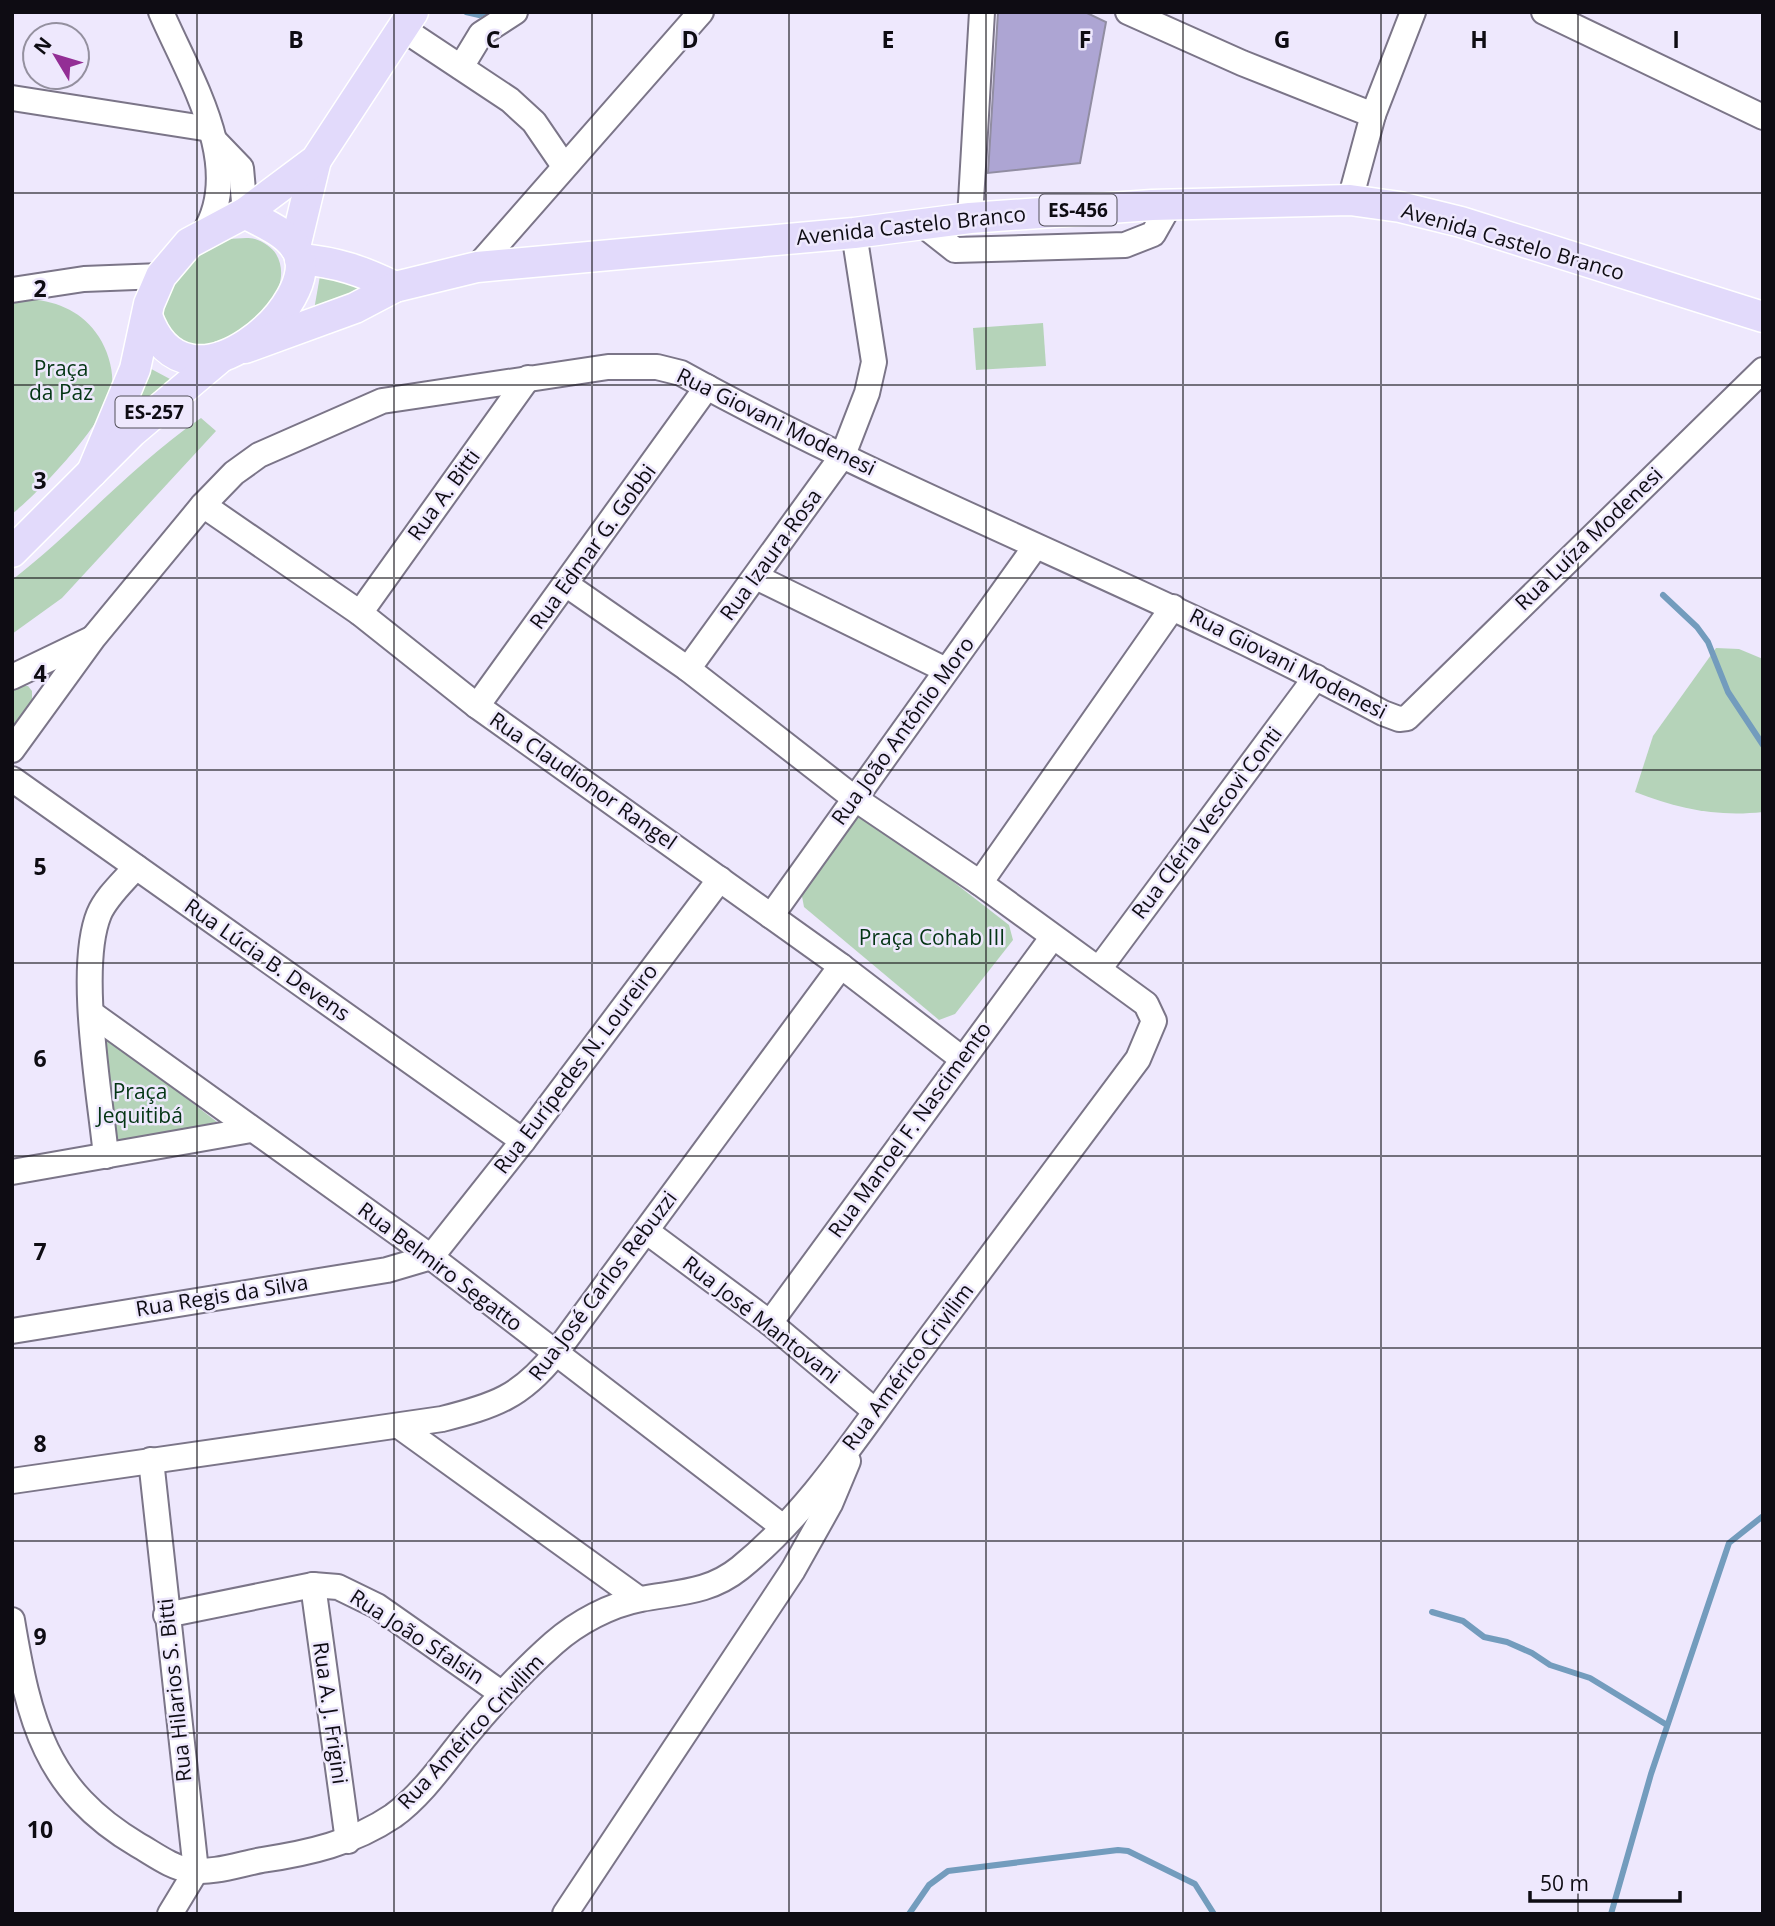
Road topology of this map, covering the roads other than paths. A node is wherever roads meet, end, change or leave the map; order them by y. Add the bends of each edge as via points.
1 (161, 12) edge
2 (515, 12) edge
3 (701, 12) edge
4 (982, 12) edge
5 (1128, 12) edge
6 (1413, 12) edge
7 (1544, 12) edge
8 (408, 21) edge
9 (461, 67) junction
10 (12, 98) edge
11 (1373, 116) junction
12 (1763, 117) edge
13 (212, 135) junction
14 (316, 160) junction
15 (565, 166) junction
16 (1350, 200) junction
17 (1170, 204) junction
18 (245, 213) junction
19 (970, 218) junction
20 (922, 224) junction
21 (204, 233) junction
22 (854, 233) junction
23 (298, 253) junction
24 (477, 267) junction
25 (161, 276) junction
26 (395, 287) junction
27 (12, 290) edge
28 (1758, 315) edge
29 (147, 316) junction
30 (233, 352) junction
31 (1763, 369) edge
32 (528, 378) junction
33 (707, 387) junction
34 (843, 455) junction
35 (92, 472) junction
36 (203, 505) junction
37 (1035, 547) junction
38 (12, 552) edge
39 (756, 577) junction
40 (567, 585) junction
41 (1173, 607) junction
42 (360, 613) junction
43 (94, 637) junction
44 (688, 669) junction
45 (946, 670) junction
46 (15, 675) edge
47 (1316, 677) junction
48 (47, 701) junction
49 (477, 706) junction
50 (1418, 709) joint
51 (12, 750) edge
52 (12, 779) edge
53 (854, 798) junction
54 (136, 867) junction
55 (720, 879) junction
56 (980, 883) junction
57 (771, 916) junction
58 (1052, 938) junction
59 (841, 966) junction
60 (1099, 969) junction
61 (91, 1013) junction
62 (961, 1058) junction
63 (251, 1130) junction
64 (523, 1141) junction
65 (106, 1156) junction
66 (12, 1172) edge
67 (646, 1231) junction
68 (431, 1257) junction
69 (770, 1322) junction
70 (12, 1331) edge
71 (555, 1354) junction
72 (875, 1411) junction
73 (399, 1426) junction
74 (855, 1440) junction
75 (152, 1460) junction
76 (12, 1481) edge
77 (783, 1527) junction
78 (313, 1584) junction
79 (639, 1599) junction
80 (166, 1615) junction
81 (12, 1620) edge
82 (501, 1693) junction
83 (348, 1841) junction
84 (196, 1871) junction
85 (170, 1914) edge
86 (565, 1914) edge

1 - 13 street
2 - 9 street via 481,34
3 - 15 street
4 - 19 street
5 - 11 street
6 - 11 street
7 - 12 street
8 - 9 street
8 - 14 main road, ES-257
9 - 15 street via 523,112
10 - 13 street
11 - 16 street
13 - 18 street via 241,168
13 - 21 street via 221,173 215,215
14 - 18 main road, ES-257
14 - 23 main road, ES-257
15 - 24 street
16 - 17 main road, Avenida Castelo Branco / ES-456
16 - 28 main road, Avenida Castelo Branco / ES-456 via 1461,222
17 - 19 main road, Avenida Castelo Branco / ES-456
17 - 20 street via 1153,234 1125,246 955,250
18 - 21 main road
18 - 23 main road via 285,236
19 - 20 main road, Avenida Castelo Branco / ES-456
20 - 22 main road, Avenida Castelo Branco / ES-456
21 - 25 main road, ES-257 via 174,258
22 - 24 main road, Avenida Castelo Branco / ES-456
22 - 34 street, Rua Izaura Rosa via 874,362
23 - 26 main road via 362,270
23 - 30 main road, ES-257 via 295,284 284,308 265,331
24 - 26 main road, Avenida Castelo Branco / ES-456
25 - 27 street via 84,279
25 - 29 main road, ES-257
26 - 30 main road, Avenida Castelo Branco via 355,308
29 - 30 main road via 157,337 176,352 201,360
29 - 35 main road, ES-257 via 135,369
30 - 35 main road, Avenida Castelo Branco / ES-257 via 178,390
31 - 50 street, Rua Luíza Modenesi
32 - 33 street, Rua Giovani Modenesi via 608,367 657,367
32 - 36 street, Rua Giovani Modenesi via 382,401 259,455
32 - 42 street, Rua A. Bitti
33 - 34 street, Rua Giovani Modenesi
33 - 40 street, Rua Edmar G. Gobbi
34 - 37 street, Rua Giovani Modenesi
34 - 39 street, Rua Izaura Rosa
35 - 38 main road, Avenida Castelo Branco / ES-257
36 - 42 street, Rua Claudionor Rangel
36 - 43 street, Rua Giovani Modenesi
37 - 41 street, Rua Giovani Modenesi
37 - 45 street, Rua João Antônio Moro
39 - 44 street, Rua Izaura Rosa
39 - 45 street
40 - 44 street
40 - 49 street, Rua Edmar G. Gobbi
41 - 47 street, Rua Giovani Modenesi
41 - 56 street
42 - 49 street, Rua Claudionor Rangel
43 - 46 street, Rua Giovani Modenesi
43 - 48 street
44 - 53 street
45 - 53 street, Rua João Antônio Moro
46 - 48 street via 38,679
47 - 50 street, Rua Giovani Modenesi via 1399,719
47 - 60 street, Rua Cléria Vescovi Conti
48 - 51 street
49 - 55 street, Rua Claudionor Rangel
52 - 54 street, Rua Lúcia B. Devens
53 - 56 street
53 - 57 street, Rua João Antônio Moro
54 - 61 street via 99,912 92,941
54 - 64 street, Rua Lúcia B. Devens
55 - 57 street, Rua Claudionor Rangel
55 - 64 street, Rua Eurípedes N. Loureiro
56 - 58 street
57 - 59 street, Rua Claudionor Rangel
58 - 60 street
58 - 62 street, Rua Manoel F. Nascimento
59 - 62 street, Rua Claudionor Rangel
59 - 67 street, Rua José Carlos Rebuzzi
60 - 72 street, Rua Américo Crivilim via 1146,1004 1154,1021 1138,1059
61 - 63 street, Rua Belmiro Segatto
61 - 65 street
62 - 69 street, Rua Manoel F. Nascimento
63 - 65 street
63 - 68 street, Rua Belmiro Segatto
64 - 68 street, Rua Eurípedes N. Loureiro
65 - 66 street
67 - 69 street, Rua José Mantovani
67 - 71 street, Rua José Carlos Rebuzzi
68 - 70 street, Rua Regis da Silva via 387,1270
68 - 71 street, Rua Belmiro Segatto
69 - 72 street, Rua José Mantovani
71 - 73 street, Rua José Carlos Rebuzzi via 515,1395 489,1407
71 - 77 street, Rua Belmiro Segatto
72 - 74 street, Rua Américo Crivilim
73 - 75 street, Rua José Carlos Rebuzzi
73 - 79 street
74 - 77 street, Rua Américo Crivilim
74 - 86 street via 830,1504 793,1570
75 - 76 street, Rua José Carlos Rebuzzi
75 - 80 street, Rua Hilarios S. Bitti
77 - 79 street, Rua Américo Crivilim via 737,1571 713,1586
78 - 80 street, Rua João Sfalsin
78 - 82 street, Rua João Sfalsin via 338,1587 377,1606
78 - 83 street, Rua A. J. Frigini
79 - 82 street, Rua Américo Crivilim via 598,1613 557,1640
80 - 84 street, Rua Hilarios S. Bitti
81 - 84 street, Rua Américo Crivilim via 23,1686 60,1778 79,1801 125,1837 162,1859
82 - 83 street, Rua Américo Crivilim via 428,1783 395,1814
83 - 84 street, Rua Américo Crivilim
84 - 85 street

